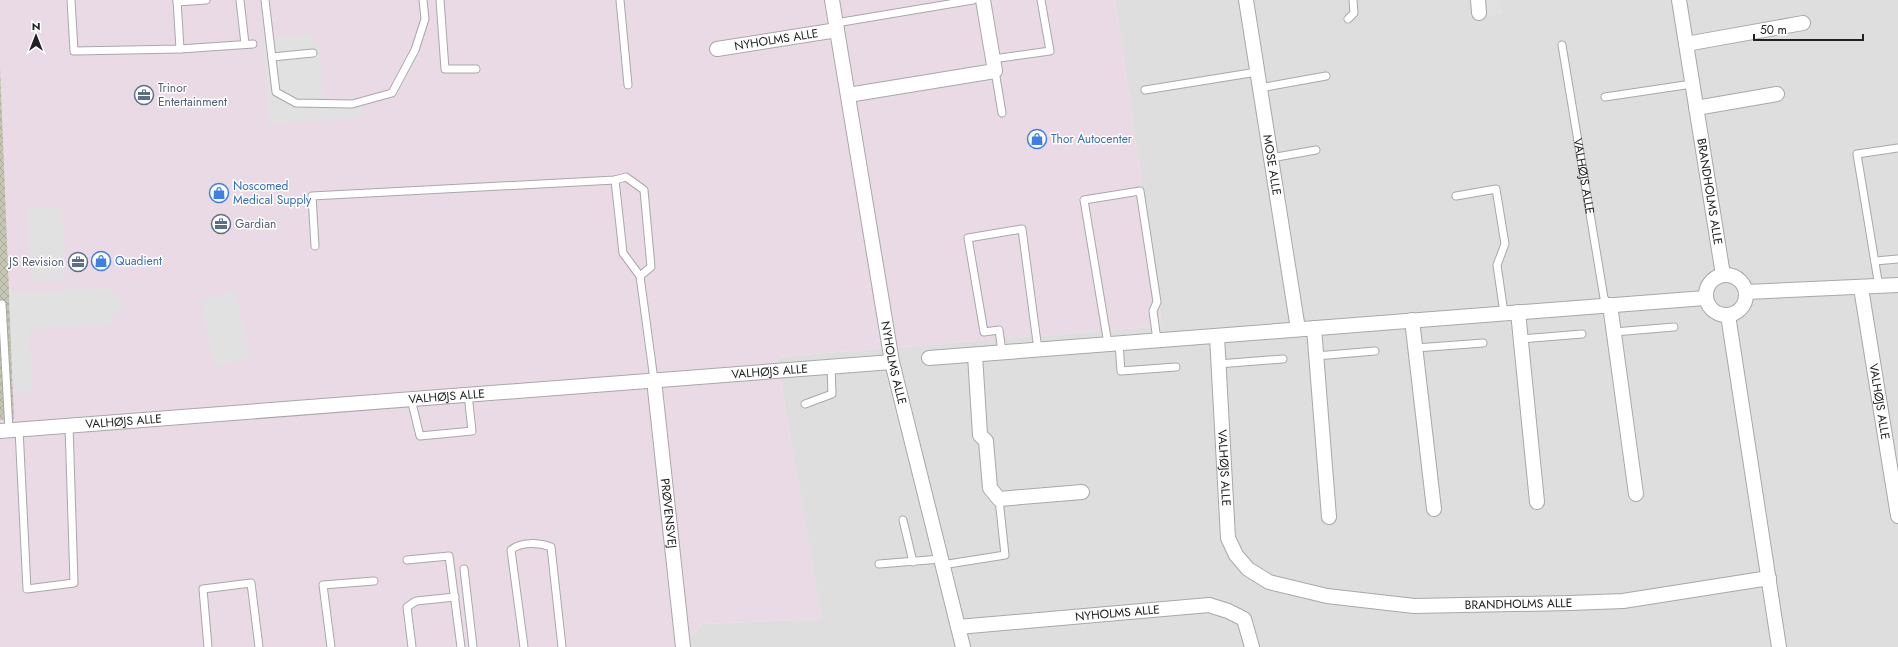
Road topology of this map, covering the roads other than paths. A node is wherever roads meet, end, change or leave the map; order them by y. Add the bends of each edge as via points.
1 (70, 0) edge
2 (206, 0) edge
3 (240, 0) edge
4 (265, 0) edge
5 (423, 0) edge
6 (440, 0) edge
7 (620, 0) edge
8 (832, 0) edge
9 (973, 0) edge
10 (983, 0) edge
11 (1042, 0) edge
12 (1246, 0) edge
13 (1353, 0) edge
14 (1679, 0) edge
15 (177, 1) edge
16 (1348, 19) dead end
17 (1803, 23) dead end
18 (836, 27) junction
19 (245, 44) junction
20 (253, 44) dead end
21 (1686, 44) junction
22 (1562, 45) dead end
23 (180, 49) junction
24 (716, 49) dead end
25 (313, 53) dead end
26 (272, 57) junction
27 (994, 65) junction
28 (476, 69) dead end
29 (1257, 72) junction
30 (1326, 76) dead end
31 (1692, 84) junction
32 (628, 85) dead end
33 (1260, 88) junction
34 (1145, 90) dead end
35 (1776, 94) dead end
36 (848, 95) junction
37 (1605, 96) dead end
38 (1696, 108) junction
39 (1002, 113) dead end
40 (1898, 148) edge
41 (1316, 150) dead end
42 (1271, 158) junction
43 (615, 180) junction
44 (1456, 196) dead end
45 (315, 246) dead end
46 (1898, 259) edge
47 (1875, 261) junction
48 (1723, 275) junction
49 (640, 276) junction
50 (1898, 285) edge
51 (1879, 287) junction
52 (1861, 288) junction
53 (1746, 292) junction
54 (1706, 298) junction
55 (0, 304) edge
56 (1610, 305) junction
57 (1511, 313) junction
58 (1728, 315) junction
59 (1412, 320) junction
60 (1314, 328) junction
61 (1674, 328) dead end
62 (1298, 329) junction
63 (1614, 332) junction
64 (1582, 334) dead end
65 (1217, 336) junction
66 (1520, 339) junction
67 (1157, 340) junction
68 (1483, 343) dead end
69 (1113, 344) junction
70 (1416, 348) junction
71 (1038, 350) junction
72 (1375, 351) dead end
73 (1002, 352) junction
74 (975, 354) junction
75 (1316, 356) junction
76 (928, 358) dead end
77 (1283, 359) dead end
78 (892, 362) junction
79 (1218, 364) junction
80 (831, 366) junction
81 (1176, 367) dead end
82 (654, 380) junction
83 (468, 394) junction
84 (411, 399) junction
85 (805, 404) dead end
86 (69, 425) junction
87 (9, 430) edge
88 (1082, 492) dead end
89 (1636, 494) dead end
90 (999, 499) junction
91 (1537, 502) dead end
92 (1434, 509) dead end
93 (1329, 516) dead end
94 (1898, 516) edge
95 (904, 520) dead end
96 (407, 560) dead end
97 (913, 562) junction
98 (941, 562) junction
99 (879, 564) dead end
100 (464, 569) dead end
101 (1768, 578) junction
102 (374, 581) dead end
103 (1269, 582) joint
104 (455, 597) junction
105 (958, 627) junction
106 (208, 647) edge
107 (259, 647) edge
108 (331, 647) edge
109 (412, 647) edge
110 (461, 647) edge
111 (473, 647) edge
112 (524, 647) edge
113 (562, 647) edge
114 (683, 647) edge
115 (963, 647) edge
116 (1252, 647) edge
117 (1779, 647) edge

1 - 23 lane via 74,52
2 - 15 lane
3 - 19 lane
4 - 26 lane
5 - 26 lane via 425,19 415,50 392,93 352,104 296,103 276,92
6 - 28 lane via 445,69
7 - 32 lane
8 - 18 street, NYHOLMS ALLE
9 - 18 lane
10 - 27 street
11 - 27 lane via 1050,50
12 - 29 street, MOSE ALLE
13 - 16 lane via 1354,13
14 - 21 street, BRANDHOLMS ALLE
15 - 23 lane
17 - 21 street
18 - 24 street, NYHOLMS ALLE
18 - 36 street, NYHOLMS ALLE
19 - 20 lane
19 - 23 lane
21 - 31 street, BRANDHOLMS ALLE
22 - 56 lane, VALHØJS ALLE via 1604,298
25 - 26 lane
27 - 36 street
27 - 39 lane
29 - 33 street, MOSE ALLE
29 - 34 lane
30 - 33 lane
31 - 37 lane
31 - 38 street, BRANDHOLMS ALLE
33 - 42 street, MOSE ALLE
35 - 38 street
36 - 78 street, NYHOLMS ALLE
38 - 48 street, BRANDHOLMS ALLE
40 - 47 lane via 1858,154
41 - 42 lane
42 - 62 street, MOSE ALLE
43 - 45 lane via 312,196
43 - 49 lane via 623,253
43 - 49 lane via 626,177 644,190 651,267
44 - 57 lane via 1496,189 1505,244 1497,265
46 - 47 lane
47 - 51 lane
48 - 53 street via 1731,275 1738,279
48 - 54 street via 1709,283
49 - 82 lane
50 - 51 street
51 - 52 street
52 - 53 street
52 - 94 street, VALHØJS ALLE
53 - 58 street via 1742,308
54 - 56 street
54 - 58 street via 1713,311
55 - 87 lane
56 - 57 street
56 - 63 street, VALHØJS ALLE
57 - 59 street
57 - 66 street
58 - 101 street
59 - 60 street
59 - 70 street
60 - 62 street
60 - 75 street
61 - 63 lane
62 - 65 street
63 - 89 street, VALHØJS ALLE
64 - 66 lane
65 - 67 street
65 - 79 street, VALHØJS ALLE
66 - 91 street
67 - 69 street
67 - 69 lane via 1152,311 1157,302 1140,191 1084,200
68 - 70 lane
69 - 71 street
69 - 81 lane via 1121,371
70 - 92 street
71 - 73 street
71 - 73 lane via 1022,229 968,238 984,332 999,330
72 - 75 lane
73 - 74 street
74 - 76 street
74 - 90 street via 980,435 986,441 990,488
75 - 93 street
77 - 79 lane
78 - 80 street, VALHØJS ALLE
78 - 98 street, NYHOLMS ALLE
79 - 103 street, VALHØJS ALLE via 1228,538 1236,556 1248,569
80 - 82 street, VALHØJS ALLE
80 - 85 lane via 832,394
82 - 83 street, VALHØJS ALLE
82 - 114 street, PRØVENSVEJ
83 - 84 street, VALHØJS ALLE
83 - 84 lane via 472,431 420,436
84 - 86 street, VALHØJS ALLE
86 - 87 street, VALHØJS ALLE
86 - 87 lane via 74,583 27,589
88 - 90 street
90 - 98 lane via 1005,556
95 - 97 lane
96 - 104 lane via 450,556
97 - 98 lane
97 - 99 lane
98 - 105 street, NYHOLMS ALLE
100 - 111 lane
101 - 103 street, BRANDHOLMS ALLE via 1623,600 1570,604 1414,606 1327,596
101 - 117 street
102 - 108 lane via 323,585
104 - 109 lane via 416,600 407,607
104 - 110 lane
105 - 115 street, NYHOLMS ALLE
105 - 116 street, NYHOLMS ALLE via 1210,605 1228,610 1244,619
106 - 107 lane via 202,589 251,582
112 - 113 lane via 511,550 515,546 541,543 551,547

